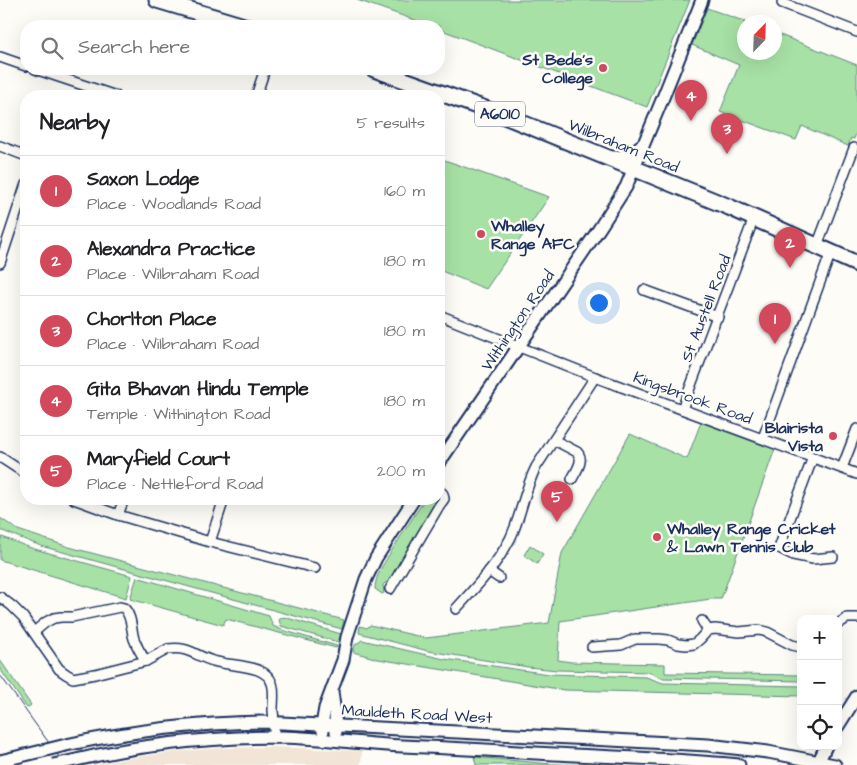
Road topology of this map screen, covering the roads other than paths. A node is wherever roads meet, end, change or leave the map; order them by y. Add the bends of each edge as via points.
1 (158, 0) edge
2 (702, 0) edge
3 (782, 2) dead end
4 (798, 4) edge
5 (224, 20) edge
6 (857, 32) edge
7 (0, 57) edge
8 (20, 64) edge
9 (53, 75) edge
10 (263, 75) edge
11 (391, 75) edge
12 (98, 90) edge
13 (258, 90) edge
14 (434, 90) edge
15 (445, 94) edge
16 (644, 143) junction
17 (0, 146) edge
18 (854, 148) dead end
19 (20, 154) edge
20 (606, 157) junction
21 (634, 168) junction
22 (20, 202) edge
23 (754, 218) junction
24 (817, 246) junction
25 (831, 252) junction
26 (0, 263) edge
27 (857, 264) edge
28 (644, 290) dead end
29 (445, 317) edge
30 (718, 317) junction
31 (518, 347) junction
32 (595, 377) junction
33 (682, 410) junction
34 (857, 429) edge
35 (763, 438) junction
36 (554, 440) junction
37 (445, 454) edge
38 (0, 457) edge
39 (813, 457) junction
40 (842, 468) junction
41 (20, 470) edge
42 (857, 474) edge
43 (572, 479) dead end
44 (90, 505) edge
45 (122, 505) edge
46 (222, 505) edge
47 (410, 505) edge
48 (440, 505) edge
49 (118, 515) junction
50 (210, 542) junction
51 (832, 557) dead end
52 (315, 568) dead end
53 (489, 571) junction
54 (500, 578) dead end
55 (390, 589) dead end
56 (0, 597) edge
57 (456, 609) dead end
58 (857, 618) edge
59 (702, 621) dead end
60 (842, 621) edge
61 (708, 630) junction
62 (34, 632) junction
63 (797, 646) edge
64 (592, 647) dead end
65 (146, 661) junction
66 (332, 692) junction
67 (856, 697) edge
68 (842, 720) edge
69 (274, 723) junction
70 (322, 725) junction
71 (336, 725) junction
72 (274, 738) junction
73 (323, 740) junction
74 (337, 741) junction
75 (824, 750) edge
76 (0, 761) edge
77 (818, 763) edge
78 (53, 765) edge
79 (739, 765) edge
80 (835, 765) edge

1 - 5 highway
2 - 16 street, Withington Road
3 - 4 street
4 - 6 street
7 - 8 street
9 - 12 street
10 - 13 street
11 - 14 highway, Wilbraham Road / A6010
15 - 20 highway, Wilbraham Road / A6010
16 - 20 street via 629,154
16 - 21 street, Withington Road
17 - 19 street
18 - 24 street
20 - 21 highway, Wilbraham Road / A6010
21 - 23 highway, Wilbraham Road / A6010
21 - 31 street, Withington Road via 626,187 599,229
22 - 26 street
23 - 24 highway, Wilbraham Road / A6010
23 - 30 street, St Austell Road
24 - 25 highway, Wilbraham Road / A6010
25 - 27 highway, Wilbraham Road / A6010
25 - 35 street
28 - 30 street
29 - 31 street, Kingsbrook Road
30 - 33 street, St Austell Road
31 - 32 street, Kingsbrook Road
31 - 37 street, Withington Road
32 - 33 street, Kingsbrook Road
32 - 36 street
33 - 35 street, Kingsbrook Road
34 - 40 street
35 - 39 street, Kingsbrook Road
36 - 43 street via 580,455 581,460
36 - 53 street via 531,476 509,540
38 - 41 street
39 - 40 street, Kingsbrook Road
39 - 51 street via 778,548 813,559
40 - 42 street, Kingsbrook Road
44 - 49 street
45 - 49 street
46 - 50 street
47 - 66 street via 366,579
48 - 55 street
49 - 50 street
50 - 52 street
53 - 54 street
53 - 57 street
56 - 62 street
58 - 60 street
59 - 61 street
61 - 63 street via 759,630
61 - 64 street via 694,644 635,639 621,645
62 - 65 street via 59,669 72,678
62 - 65 street via 54,618 124,608 129,615 136,644
65 - 69 street via 168,649 185,649 216,662 258,670 274,685
66 - 70 street
66 - 71 street
67 - 68 street
69 - 70 street, Mauldeth Road West
69 - 72 street
69 - 76 street, Mauldeth Road West, bridge via 195,724 116,735
70 - 71 street, Mauldeth Road West
70 - 73 street
71 - 74 street
71 - 77 street, Mauldeth Road West via 708,745 768,752
72 - 73 street, Mauldeth Road West
72 - 78 street, Mauldeth Road West, bridge via 226,739 126,749
73 - 74 street, Mauldeth Road West
74 - 79 street, Mauldeth Road West
75 - 77 street
77 - 80 street, Mauldeth Road West

